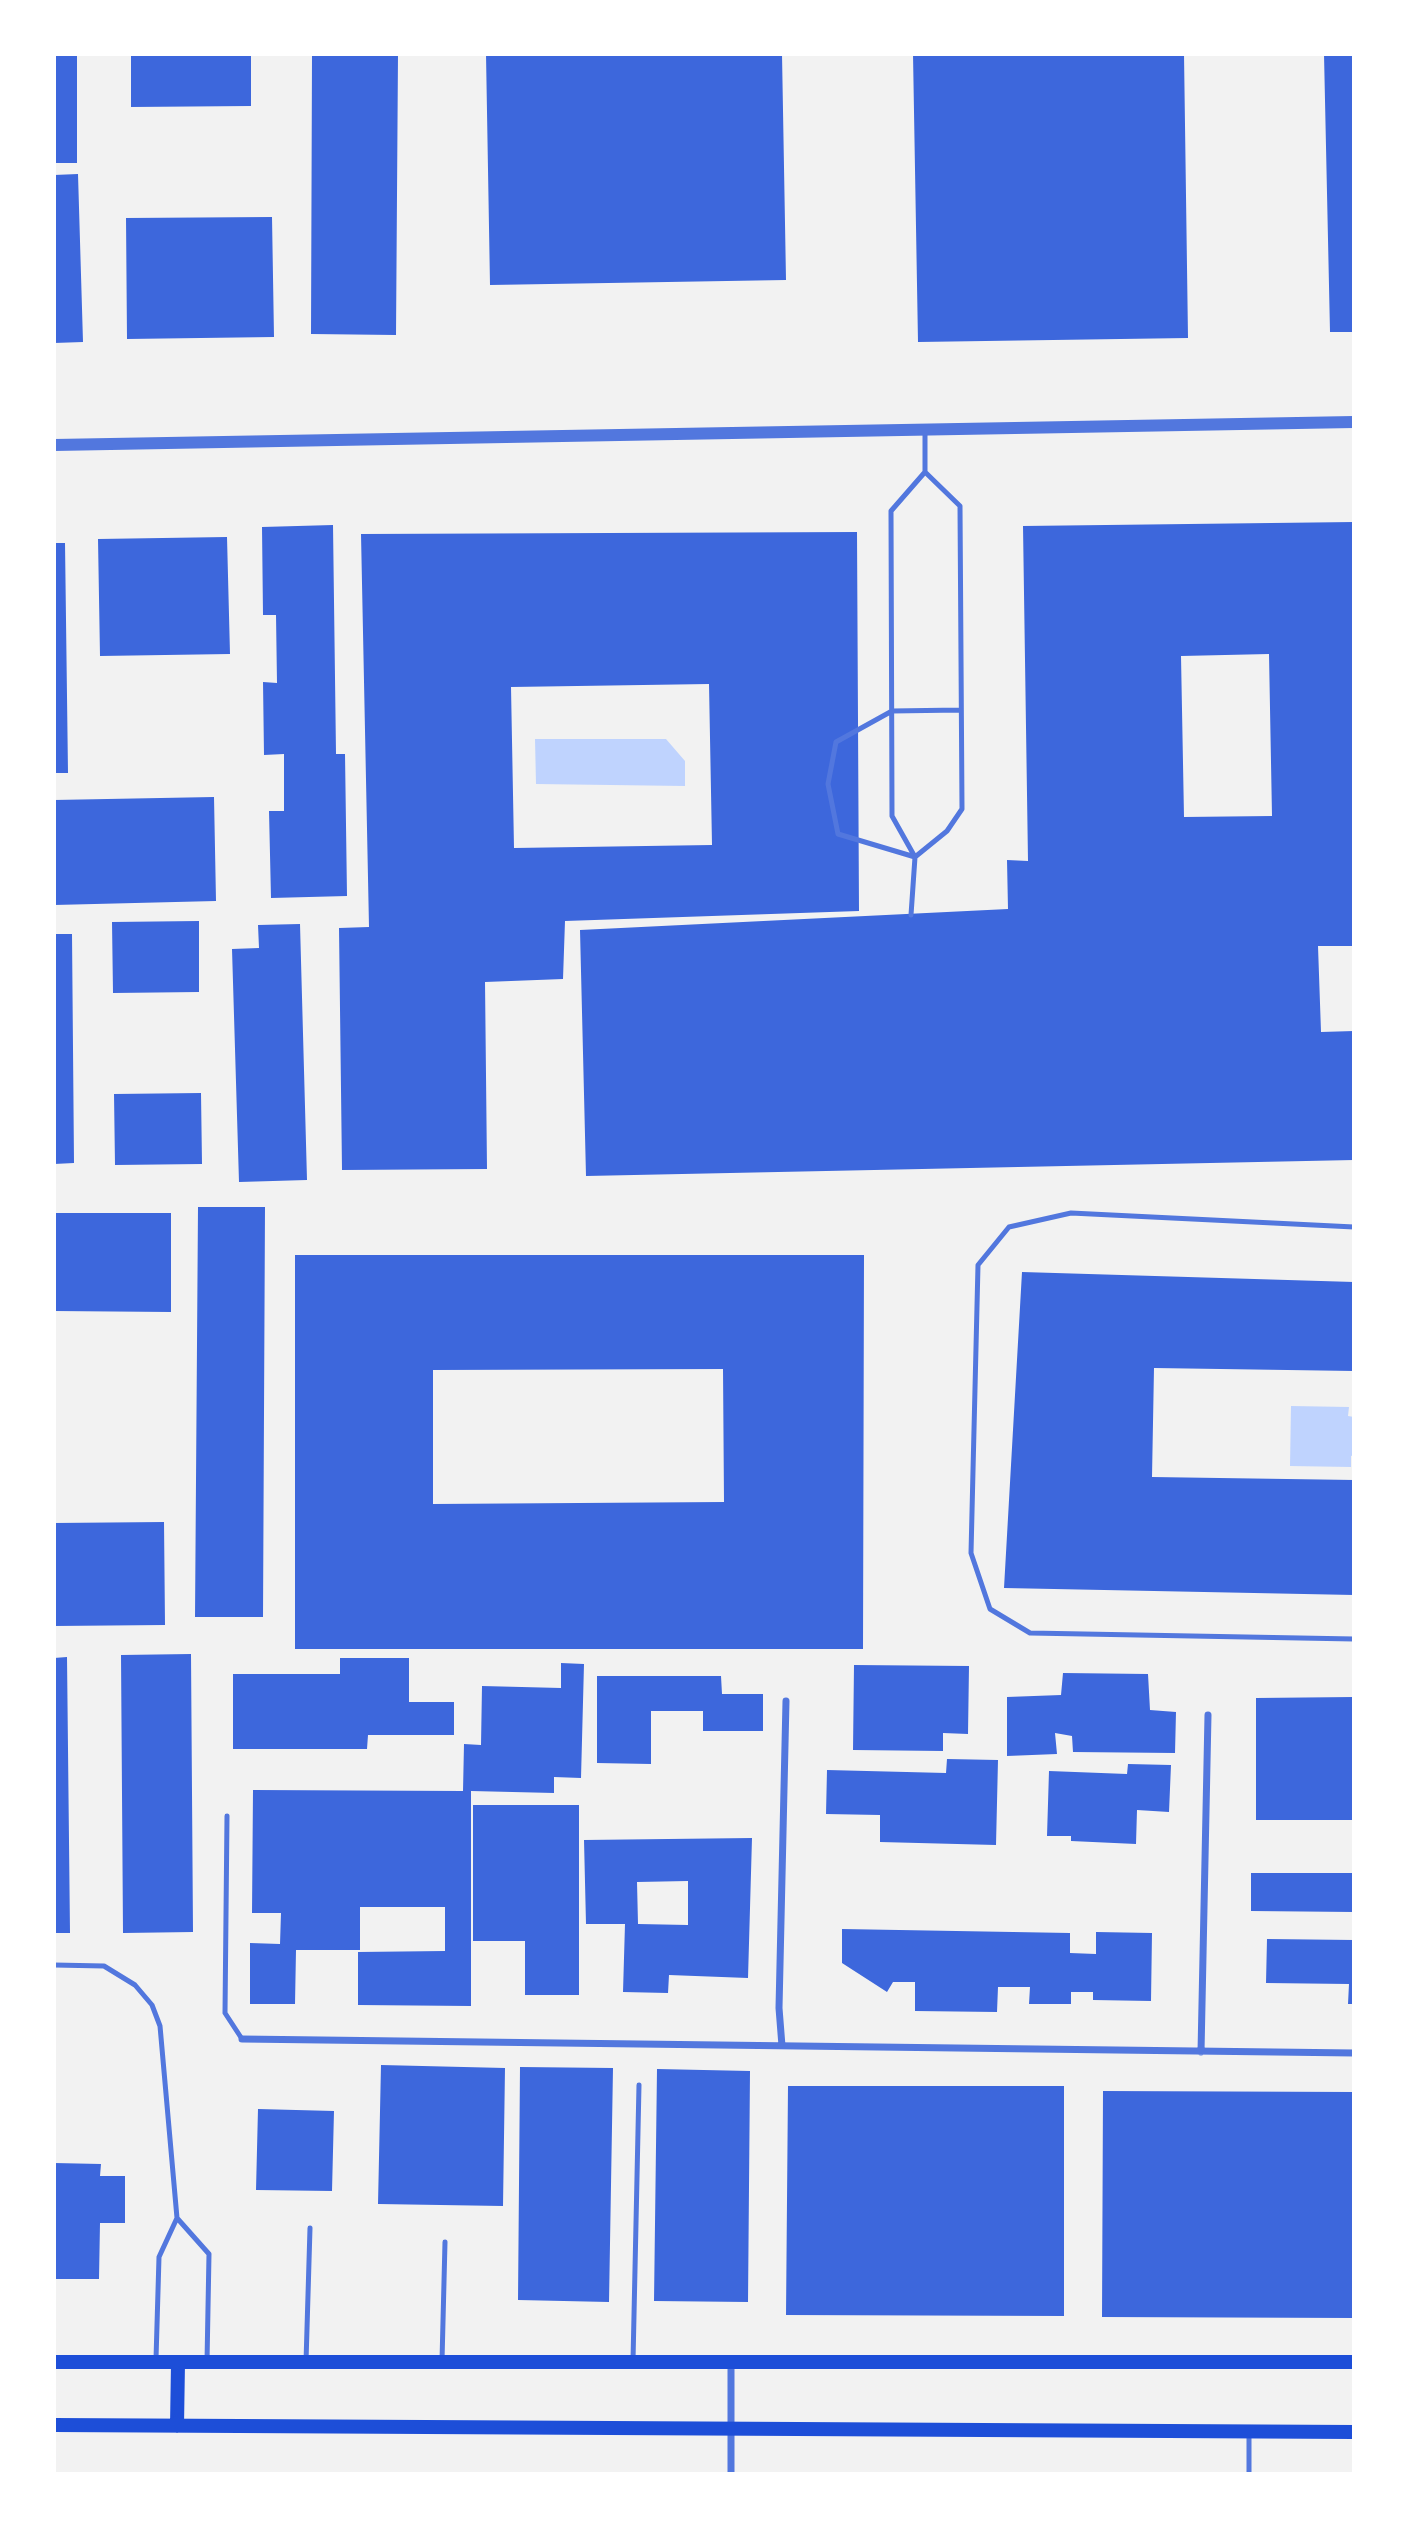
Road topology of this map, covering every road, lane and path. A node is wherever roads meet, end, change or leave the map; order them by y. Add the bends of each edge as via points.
1 (1354, 422) edge
2 (925, 429) junction
3 (54, 445) edge
4 (925, 472) junction
5 (960, 710) junction
6 (892, 711) junction
7 (915, 857) junction
8 (911, 915) dead end
9 (1354, 1227) edge
10 (1354, 1639) edge
11 (786, 1701) dead end
12 (1208, 1715) dead end
13 (227, 1816) dead end
14 (54, 1965) edge
15 (242, 2039) joint
16 (782, 2046) junction
17 (1201, 2052) junction
18 (1354, 2053) edge
19 (639, 2085) dead end
20 (177, 2218) junction
21 (310, 2228) dead end
22 (444, 2242) dead end
23 (442, 2361) junction
24 (633, 2361) junction
25 (731, 2361) junction
26 (54, 2362) edge
27 (207, 2362) junction
28 (306, 2362) junction
29 (1354, 2362) edge
30 (156, 2363) junction
31 (178, 2363) junction
32 (54, 2425) edge
33 (177, 2426) junction
34 (731, 2429) junction
35 (1249, 2431) junction
36 (1354, 2432) edge
37 (731, 2474) edge
38 (1249, 2474) edge

1 - 2 street
2 - 3 street
2 - 4 lane
4 - 5 lane via 960,506
4 - 6 lane via 891,511
5 - 6 lane
5 - 7 lane via 962,809 947,831
6 - 7 lane via 892,816
6 - 7 lane via 836,742 828,784 838,834
7 - 8 lane
9 - 10 lane via 1071,1213 1009,1227 978,1265 971,1553 990,1609 1030,1633
11 - 16 street
12 - 17 street
13 - 15 lane via 225,2013
14 - 20 lane via 104,1966 135,1985 152,2005 160,2026
15 - 16 street
16 - 17 street
17 - 18 street
19 - 24 lane
20 - 27 lane via 209,2254
20 - 30 lane via 159,2257
21 - 28 lane
22 - 23 lane
23 - 24 main road
23 - 28 main road
24 - 25 main road
25 - 29 main road
25 - 34 street
26 - 30 main road
27 - 28 main road
27 - 31 main road
30 - 31 main road
31 - 33 main road
32 - 33 main road
33 - 34 main road
34 - 35 main road
34 - 37 street
35 - 36 main road
35 - 38 lane

